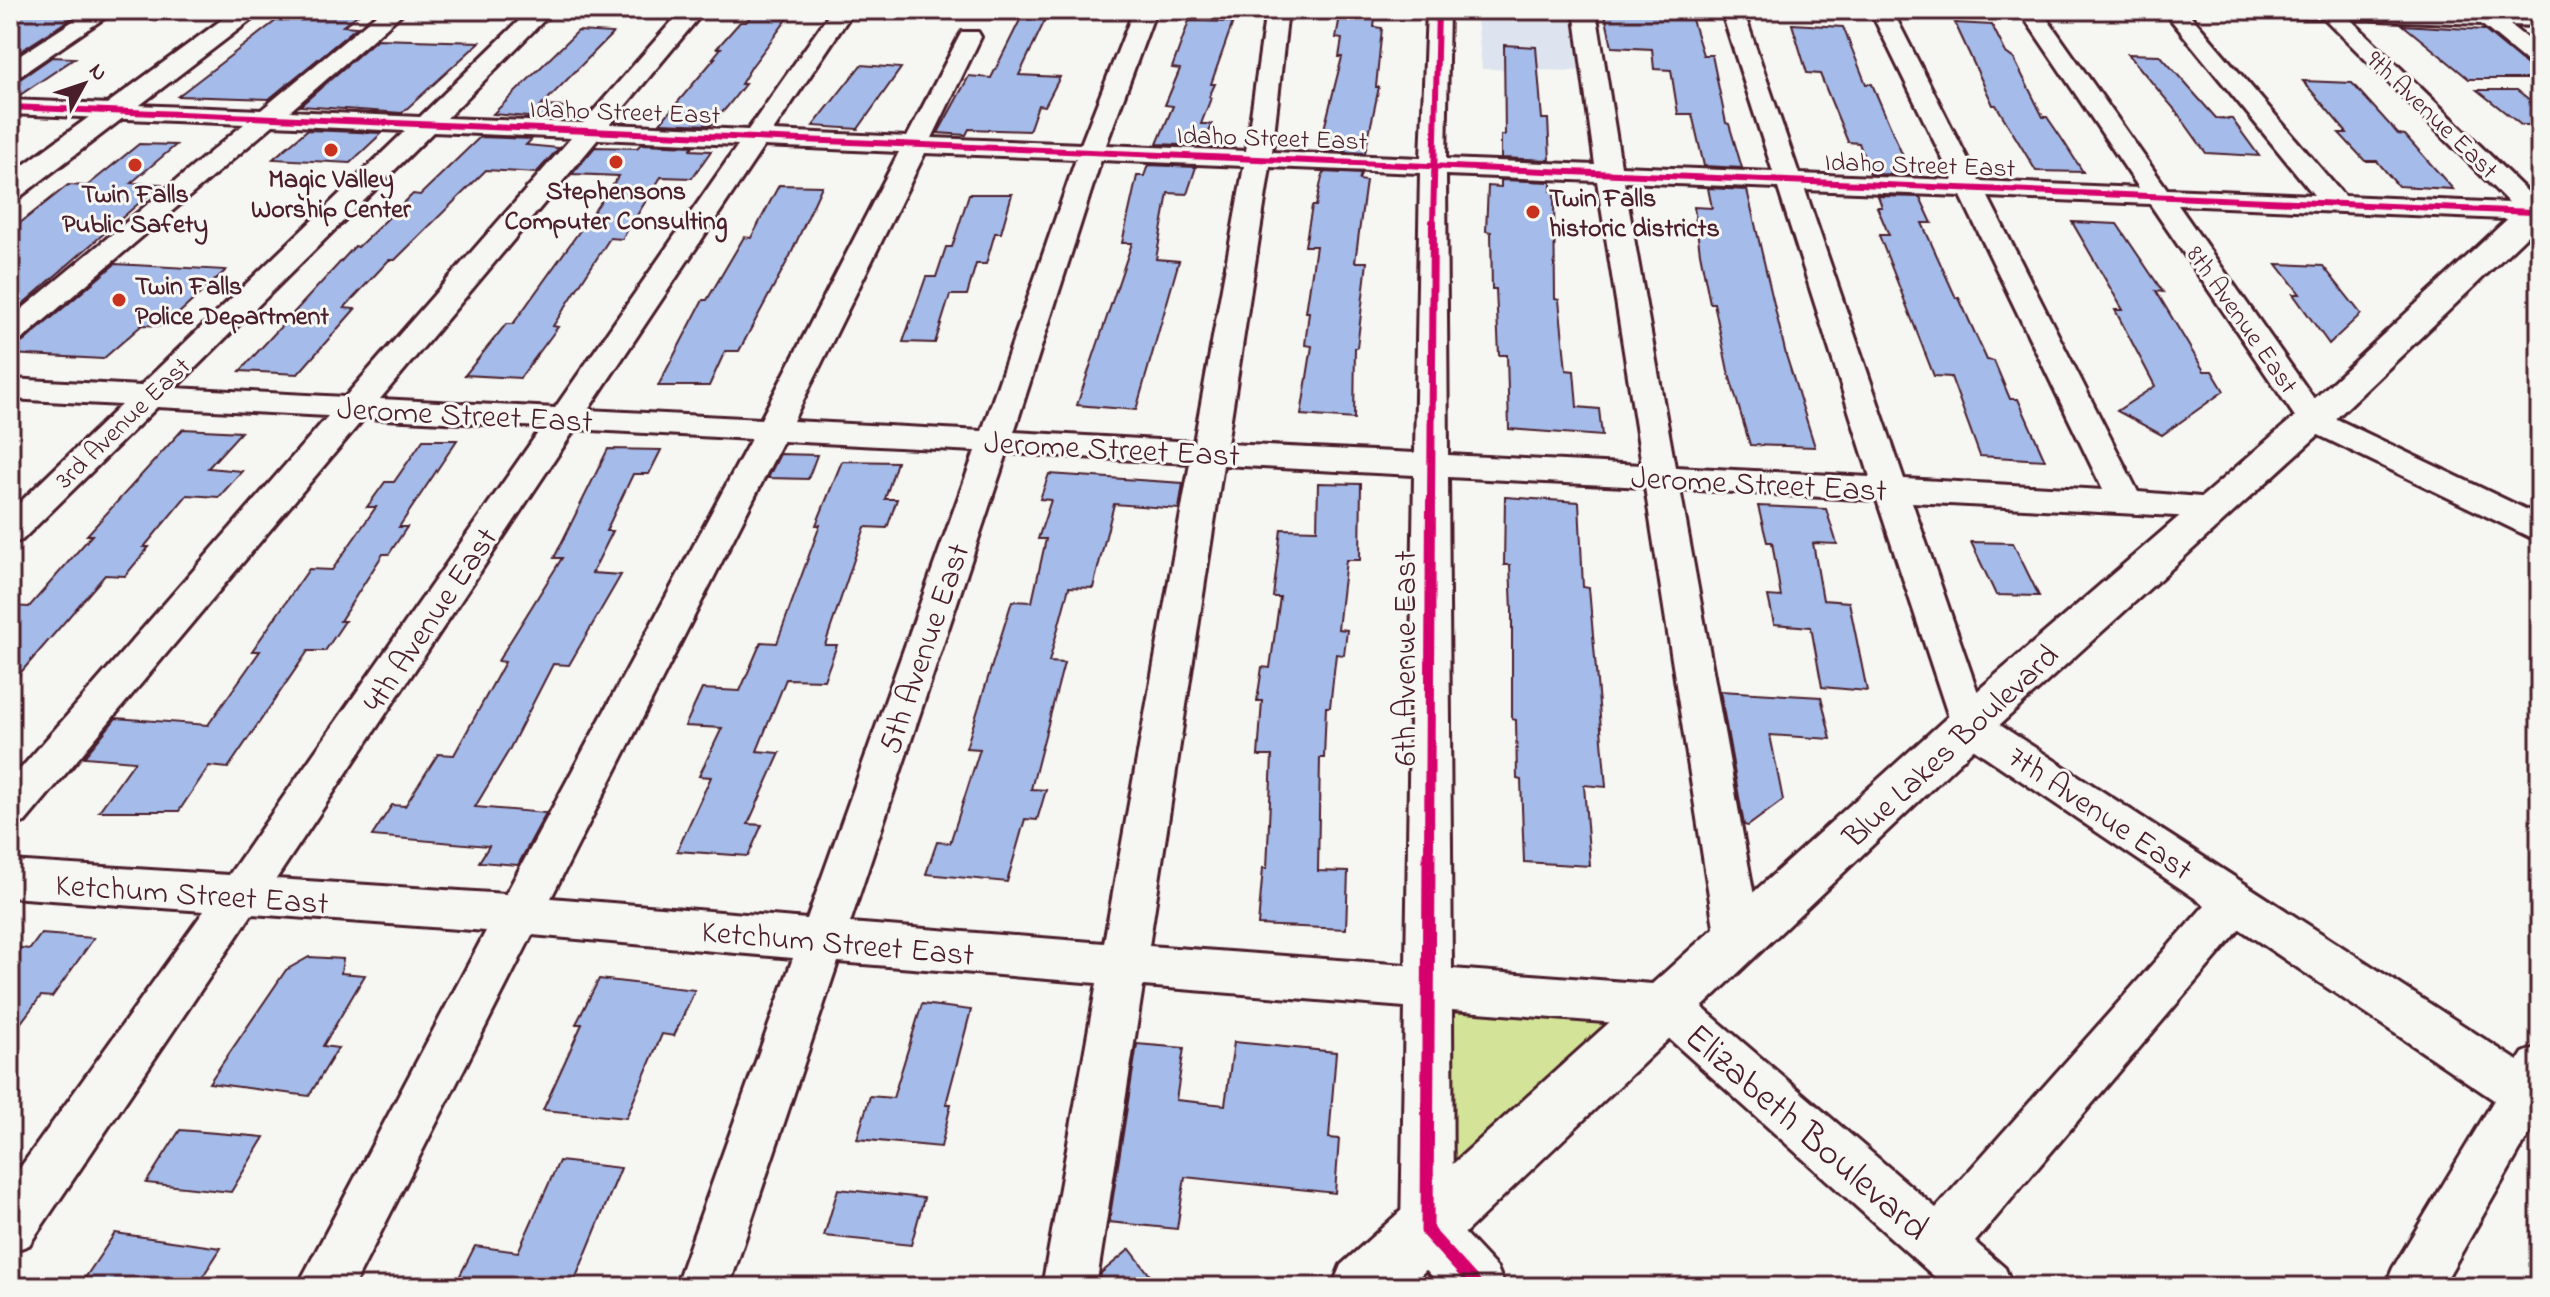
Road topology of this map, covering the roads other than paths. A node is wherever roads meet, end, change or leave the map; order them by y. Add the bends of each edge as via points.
1 (105, 10) edge
2 (251, 10) edge
3 (395, 10) edge
4 (543, 10) edge
5 (694, 10) edge
6 (843, 10) edge
7 (1145, 10) edge
8 (1277, 10) edge
9 (1438, 10) edge
10 (1585, 10) edge
11 (1732, 10) edge
12 (1881, 10) edge
13 (2030, 10) edge
14 (2174, 10) edge
15 (2283, 10) edge
16 (2329, 11) edge
17 (2483, 14) edge
18 (2540, 19) edge
19 (970, 37) dead end
20 (2540, 61) edge
21 (10, 72) edge
22 (10, 107) edge
23 (114, 111) junction
24 (267, 118) junction
25 (427, 125) junction
26 (589, 131) junction
27 (757, 138) junction
28 (916, 145) junction
29 (1091, 152) junction
30 (1258, 159) junction
31 (1433, 165) junction
32 (1609, 174) junction
33 (1789, 181) junction
34 (10, 189) edge
35 (1970, 189) junction
36 (2158, 196) junction
37 (2336, 204) junction
38 (2538, 211) edge
39 (10, 334) edge
40 (10, 389) edge
41 (149, 396) junction
42 (353, 408) junction
43 (565, 419) junction
44 (2313, 420) junction
45 (772, 430) junction
46 (993, 442) junction
47 (1208, 454) junction
48 (1431, 465) junction
49 (1660, 478) junction
50 (1891, 489) junction
51 (2127, 503) junction
52 (2214, 507) junction
53 (2540, 530) edge
54 (10, 532) edge
55 (1969, 725) junction
56 (10, 810) edge
57 (10, 879) edge
58 (239, 897) junction
59 (2236, 902) junction
60 (517, 914) junction
61 (1739, 940) junction
62 (821, 941) junction
63 (1122, 965) junction
64 (1428, 988) junction
65 (1666, 1006) junction
66 (2535, 1088) edge
67 (10, 1226) edge
68 (1427, 1231) junction
69 (1939, 1244) junction
70 (324, 1287) edge
71 (702, 1287) edge
72 (1069, 1287) edge
73 (1363, 1287) edge
74 (1478, 1287) edge
75 (1986, 1287) edge
76 (2412, 1287) edge

1 - 21 street
2 - 23 main road
3 - 24 street
4 - 25 street, 3rd Avenue East
5 - 26 street
6 - 27 street, 4th Avenue East
7 - 29 street, 5th Avenue East
8 - 30 street
9 - 31 street, 6th Avenue East
10 - 32 street
11 - 33 street
12 - 35 street
13 - 36 street, 8th Avenue East
14 - 37 street
15 - 16 street
16 - 17 street
16 - 38 street, 9th Avenue East
17 - 18 street
17 - 20 street
19 - 28 street
22 - 23 street, Idaho Street East
23 - 24 street, Idaho Street East
23 - 34 main road
24 - 25 street, Idaho Street East
24 - 39 street
25 - 26 street, Idaho Street East
25 - 41 street, 3rd Avenue East
26 - 27 street, Idaho Street East
26 - 42 street
27 - 28 street, Idaho Street East
27 - 43 street, 4th Avenue East
28 - 29 street, Idaho Street East
28 - 45 street
29 - 30 street, Idaho Street East
29 - 46 street, 5th Avenue East
30 - 31 street, Idaho Street East
30 - 47 street
31 - 32 street, Idaho Street East
31 - 48 street, 6th Avenue East
32 - 33 street, Idaho Street East
32 - 49 street
33 - 35 street, Idaho Street East
33 - 50 street
35 - 36 street, Idaho Street East
35 - 51 street
36 - 37 street, Idaho Street East
36 - 44 street, 8th Avenue East
37 - 38 street, Idaho Street East
38 - 44 main road, Blue Lakes Boulevard
40 - 41 street, Jerome Street East
41 - 42 street, Jerome Street East
41 - 54 street, 3rd Avenue East
42 - 43 street, Jerome Street East
42 - 56 street
43 - 45 street, Jerome Street East
43 - 58 street, 4th Avenue East
44 - 52 main road, Blue Lakes Boulevard
44 - 53 street, 8th Avenue East
45 - 46 street, Jerome Street East
45 - 60 street
46 - 47 street, Jerome Street East
46 - 62 street, 5th Avenue East
47 - 48 street, Jerome Street East
47 - 63 street
48 - 49 street, Jerome Street East
48 - 64 street, 6th Avenue East
49 - 50 street, Jerome Street East
49 - 61 street
50 - 51 street, Jerome Street East
50 - 55 street
51 - 52 street, Jerome Street East
52 - 55 main road, Blue Lakes Boulevard
55 - 59 street, 7th Avenue East
55 - 61 main road, Blue Lakes Boulevard
57 - 58 street, Ketchum Street East
58 - 60 street, Ketchum Street East
58 - 67 street, 4th Avenue East
59 - 66 street, 7th Avenue East
59 - 69 street
60 - 62 street, Ketchum Street East
60 - 70 street
61 - 65 main road, Blue Lakes Boulevard
62 - 63 street, Ketchum Street East
62 - 71 street, 5th Avenue East
63 - 64 street, Ketchum Street East
63 - 72 street
64 - 65 street, Ketchum Street East
64 - 68 street, 6th Avenue East
65 - 68 main road, Blue Lakes Boulevard
65 - 69 street, Elizabeth Boulevard
66 - 76 street
68 - 73 main road, Blue Lakes Boulevard
68 - 74 street
69 - 75 street, Elizabeth Boulevard

